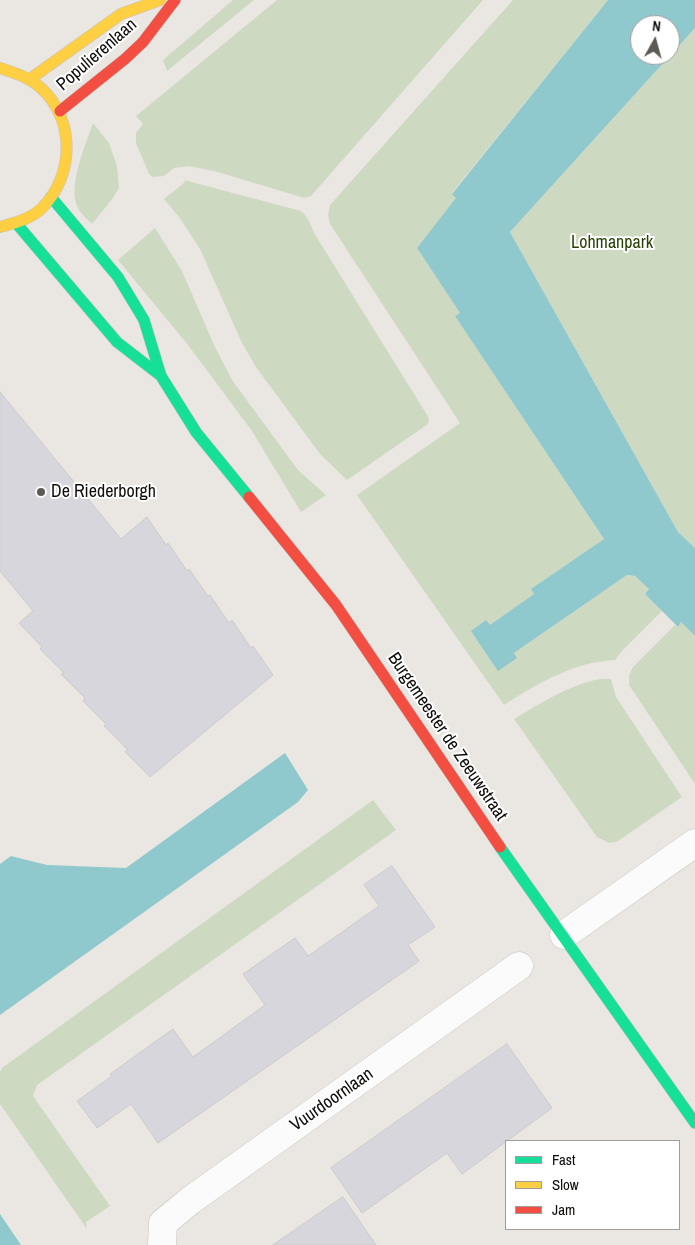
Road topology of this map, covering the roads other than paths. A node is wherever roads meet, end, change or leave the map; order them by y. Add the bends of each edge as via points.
1 (160, 0) edge
2 (175, 0) edge
3 (0, 68) edge
4 (30, 79) junction
5 (60, 111) junction
6 (51, 197) junction
7 (16, 223) junction
8 (0, 227) edge
9 (161, 376) junction
10 (695, 843) edge
11 (564, 935) junction
12 (520, 966) dead end
13 (695, 1123) edge
14 (162, 1245) edge

1 - 4 street, Populierenlaan via 121,14
2 - 5 street, Populierenlaan via 144,42
3 - 4 street
4 - 5 street via 47,93
5 - 6 street via 67,133 68,155 62,177
6 - 7 street via 42,208
6 - 9 street, Burgemeester de Zeeuwstraat via 118,277 144,320
7 - 8 street
7 - 9 street, Burgemeester de Zeeuwstraat via 117,342
9 - 11 street, Burgemeester de Zeeuwstraat via 196,432 336,605 511,863
10 - 11 street
11 - 13 street, Burgemeester de Zeeuwstraat
12 - 14 street, Vuurdoornlaan via 191,1200 163,1223

